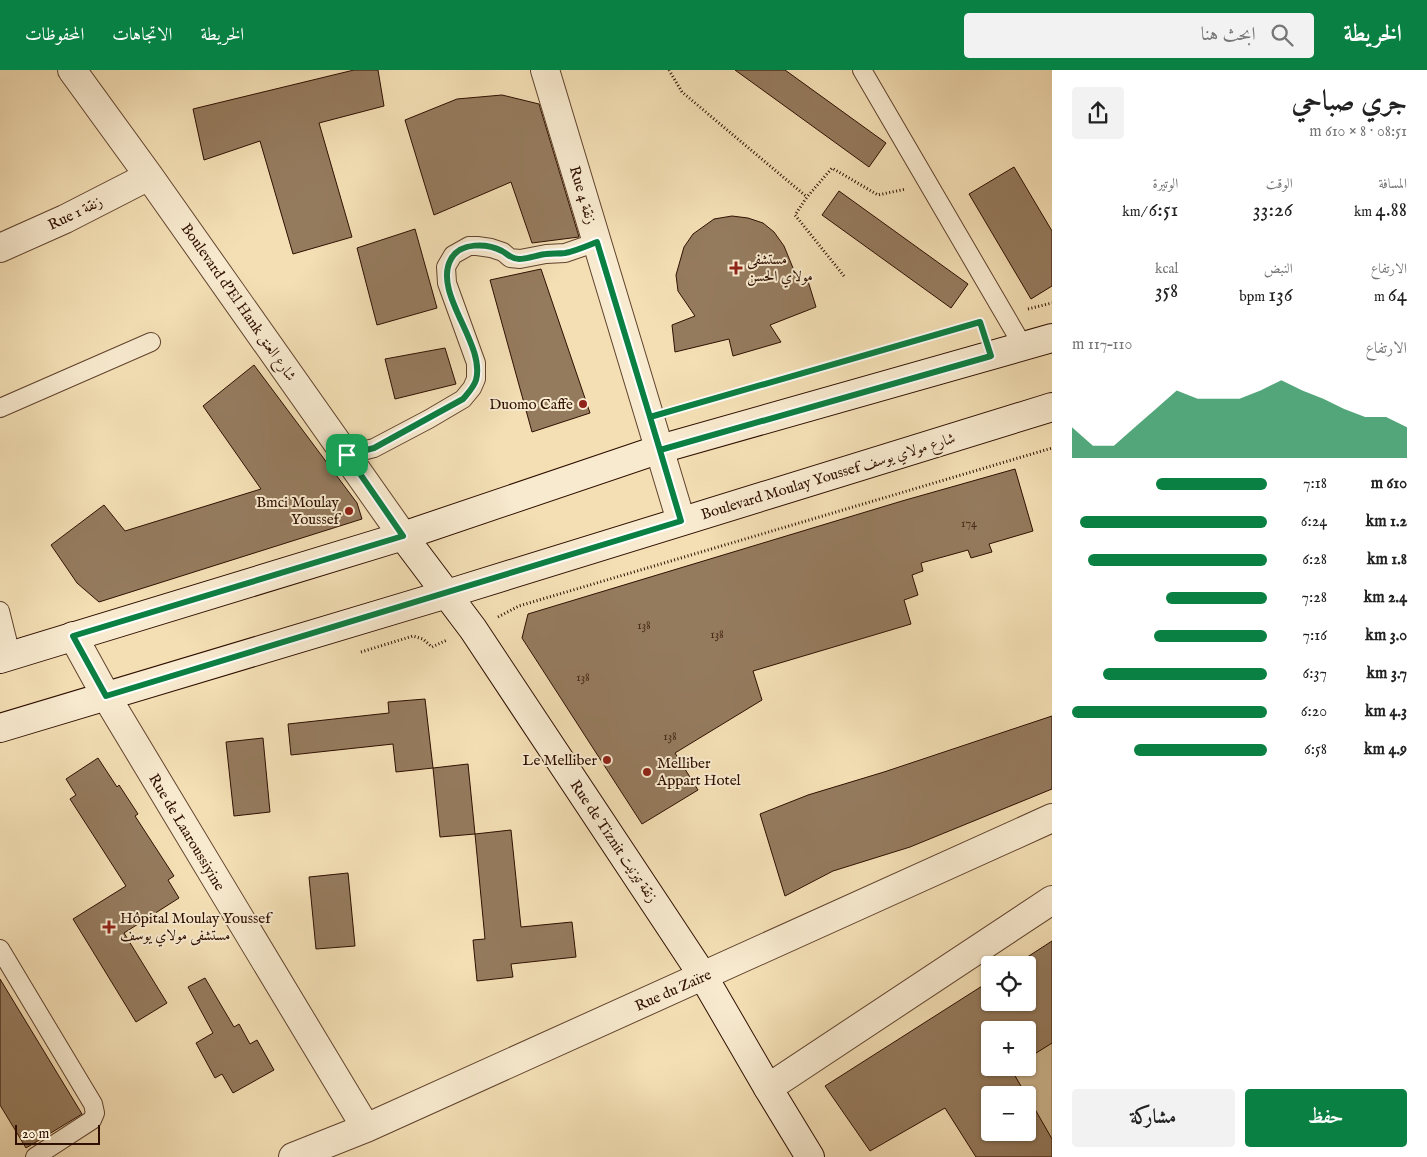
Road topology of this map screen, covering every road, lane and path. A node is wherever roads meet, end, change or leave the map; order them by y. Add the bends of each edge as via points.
1 (72, 70) edge
2 (545, 70) edge
3 (669, 70) edge
4 (862, 70) edge
5 (150, 176) junction
6 (929, 184) junction
7 (807, 197) junction
8 (597, 242) junction
9 (0, 248) edge
10 (844, 276) dead end
11 (1052, 303) edge
12 (1004, 315) junction
13 (980, 322) junction
14 (1052, 338) edge
15 (151, 342) dead end
16 (1023, 346) junction
17 (991, 356) junction
18 (1052, 407) edge
19 (0, 408) edge
20 (650, 417) junction
21 (1010, 420) junction
22 (1052, 448) edge
23 (660, 450) junction
24 (347, 455) junction
25 (1021, 458) junction
26 (681, 521) junction
27 (403, 536) junction
28 (447, 594) junction
29 (0, 611) edge
30 (348, 624) junction
31 (473, 629) junction
32 (73, 636) junction
33 (5, 657) edge
34 (106, 696) junction
35 (0, 728) edge
36 (1052, 818) edge
37 (1052, 900) edge
38 (0, 950) edge
39 (704, 976) junction
40 (768, 1088) junction
41 (366, 1128) junction
42 (35, 1157) edge
43 (293, 1157) edge
44 (810, 1157) edge

1 - 5 street, Boulevard d'El Hank شارع العنق
2 - 8 street, Rue 4 زنقة
3 - 7 path via 682,92
4 - 6 lane
5 - 9 street, Rue 1 زنقة
5 - 24 street, Boulevard d'El Hank شارع العنق
6 - 7 path via 878,195 832,168
6 - 12 lane
7 - 10 path via 795,215
8 - 20 street, Rue 4 زنقة
8 - 24 lane via 565,253 520,259 477,246 469,246 453,255 446,267 447,283 476,363 476,379 472,388 463,399 388,441
11 - 12 path
12 - 13 path
12 - 16 lane
13 - 17 path
13 - 20 path
14 - 16 street
15 - 19 lane
16 - 17 street
17 - 23 street
18 - 21 street, Boulevard Moulay Youssef شارع مولاي يوسف
20 - 23 street, Rue 4 زنقة
21 - 25 path
21 - 26 street, Boulevard Moulay Youssef شارع مولاي يوسف
22 - 25 path
23 - 26 street, Rue 4 زنقة
23 - 27 street
24 - 27 street, Boulevard d'El Hank شارع العنق
25 - 31 path via 519,606
26 - 28 street, Boulevard Moulay Youssef شارع مولاي يوسف
27 - 28 street, Rue de Tiznit زنقة تيزنيت
27 - 32 street
28 - 30 street, Boulevard Moulay Youssef شارع مولاي يوسف
28 - 31 street, Rue de Tiznit زنقة تيزنيت
29 - 33 lane
30 - 31 path via 357,653 413,636 432,647
30 - 34 street, Boulevard Moulay Youssef شارع مولاي يوسف
31 - 39 street, Rue de Tiznit زنقة تيزنيت
32 - 33 street
32 - 34 street, Rue de Laaroussiyine
34 - 35 street, Boulevard Moulay Youssef شارع مولاي يوسف
34 - 41 street, Rue de Laaroussiyine
36 - 39 street, Rue du Zaïre
37 - 40 street
38 - 42 lane via 94,1104 92,1120
39 - 40 street, Rue de Tiznit زنقة تيزنيت
39 - 41 street, Rue du Zaïre
40 - 44 street, Rue de Tiznit زنقة تيزنيت
41 - 43 street, Rue du Zaïre

